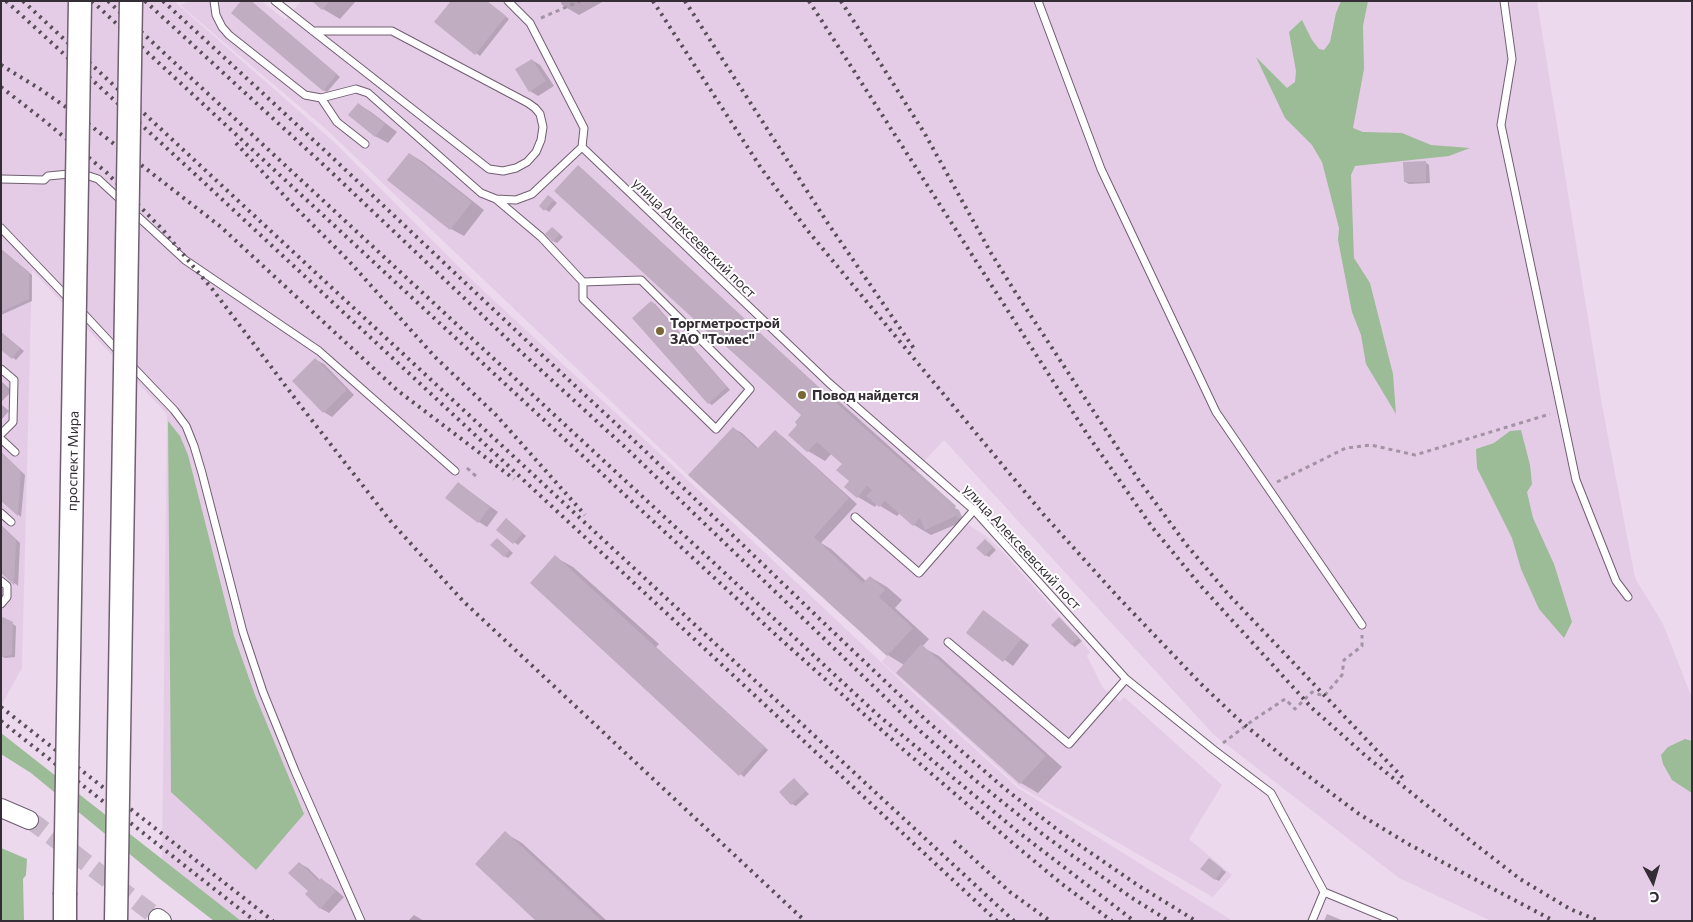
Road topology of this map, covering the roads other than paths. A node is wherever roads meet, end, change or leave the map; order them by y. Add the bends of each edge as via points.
1 (80, 1) edge
2 (131, 1) edge
3 (214, 1) edge
4 (275, 1) edge
5 (508, 1) edge
6 (1038, 1) edge
7 (1504, 1) edge
8 (313, 31) junction
9 (321, 98) junction
10 (364, 144) dead end
11 (582, 147) junction
12 (1, 179) edge
13 (496, 199) junction
14 (1, 228) edge
15 (582, 282) junction
16 (1, 369) edge
17 (1, 434) edge
18 (1, 439) edge
19 (15, 452) dead end
20 (455, 471) dead end
21 (974, 510) junction
22 (1, 513) edge
23 (855, 517) dead end
24 (11, 522) dead end
25 (1, 581) edge
26 (1628, 597) dead end
27 (1, 604) edge
28 (1362, 625) road end
29 (948, 642) dead end
30 (1126, 679) junction
31 (1, 808) edge
32 (29, 820) tunnel mouth
33 (1324, 892) junction
34 (65, 921) edge
35 (116, 921) edge
36 (361, 921) edge
37 (1312, 921) edge
38 (1394, 921) edge

1 - 34 main road, проспект Мира, bridge
2 - 35 main road, bridge
3 - 9 lane via 216,15 229,36 305,95
4 - 8 lane
5 - 11 lane via 530,23 584,128
6 - 28 lane via 1101,169 1216,412
7 - 26 lane via 1512,59 1501,125 1576,480 1616,581
8 - 8 lane via 490,169 516,168 536,152 542,140 543,127 540,114 528,103 392,31
9 - 10 lane via 337,122
9 - 13 lane via 356,89 368,93 481,193
11 - 13 lane via 532,194 516,200
11 - 21 lane, улица Алексеевский пост via 829,384
12 - 20 lane via 44,180 48,176 80,173 98,179 185,260 319,351
13 - 15 lane via 541,238
14 - 36 lane via 186,426 202,473 243,632 263,692
15 - 15 lane via 583,299 716,429 750,389 641,280
16 - 17 lane via 14,380 13,422
18 - 19 lane
21 - 23 lane via 919,573
21 - 30 lane, улица Алексеевский пост
22 - 24 lane
25 - 27 lane via 7,586 7,597
29 - 30 lane via 1069,744
30 - 33 lane, улица Алексеевский пост via 1271,793
31 - 32 street
33 - 37 lane
33 - 38 lane

